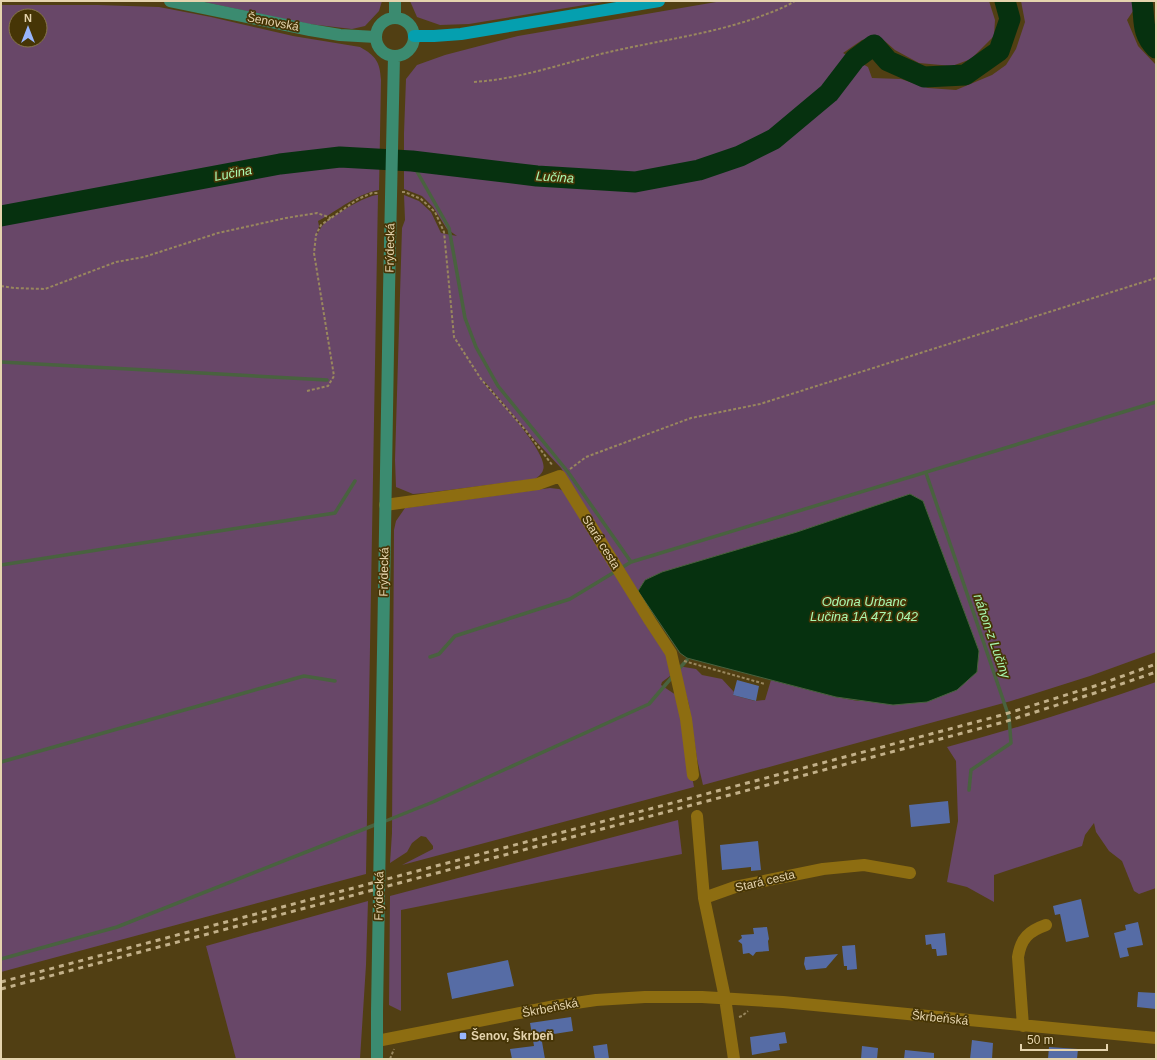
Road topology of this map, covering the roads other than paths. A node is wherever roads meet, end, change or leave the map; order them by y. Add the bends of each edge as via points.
1 (170, 1) edge
2 (395, 1) edge
3 (659, 1) edge
4 (395, 18) junction
5 (414, 36) junction
6 (376, 37) junction
7 (394, 56) junction
8 (385, 505) junction
9 (693, 775) dead end
10 (697, 816) dead end
11 (910, 873) dead end
12 (704, 898) junction
13 (1046, 925) dead end
14 (725, 998) junction
15 (1023, 1026) junction
16 (1156, 1038) edge
17 (377, 1041) junction
18 (377, 1059) edge
19 (734, 1059) edge

1 - 6 main road, Šenovská via 310,30
2 - 4 main road
3 - 5 highway via 461,34
4 - 5 main road via 407,23
4 - 6 main road via 382,24 377,30
5 - 7 main road via 407,52
6 - 7 main road via 381,50
7 - 8 main road, Frýdecká
8 - 9 street, Stará cesta via 538,484 560,476 671,653 686,719
8 - 17 main road, Frýdecká
10 - 12 street
11 - 12 street, Stará cesta via 864,865 823,869 736,887
12 - 14 street
13 - 15 street via 1026,936 1019,948
14 - 15 street, Škrbeňská
14 - 17 street, Škrbeňská via 645,997 575,1002
14 - 19 street
15 - 16 street, Škrbeňská
17 - 18 main road, Frýdecká

